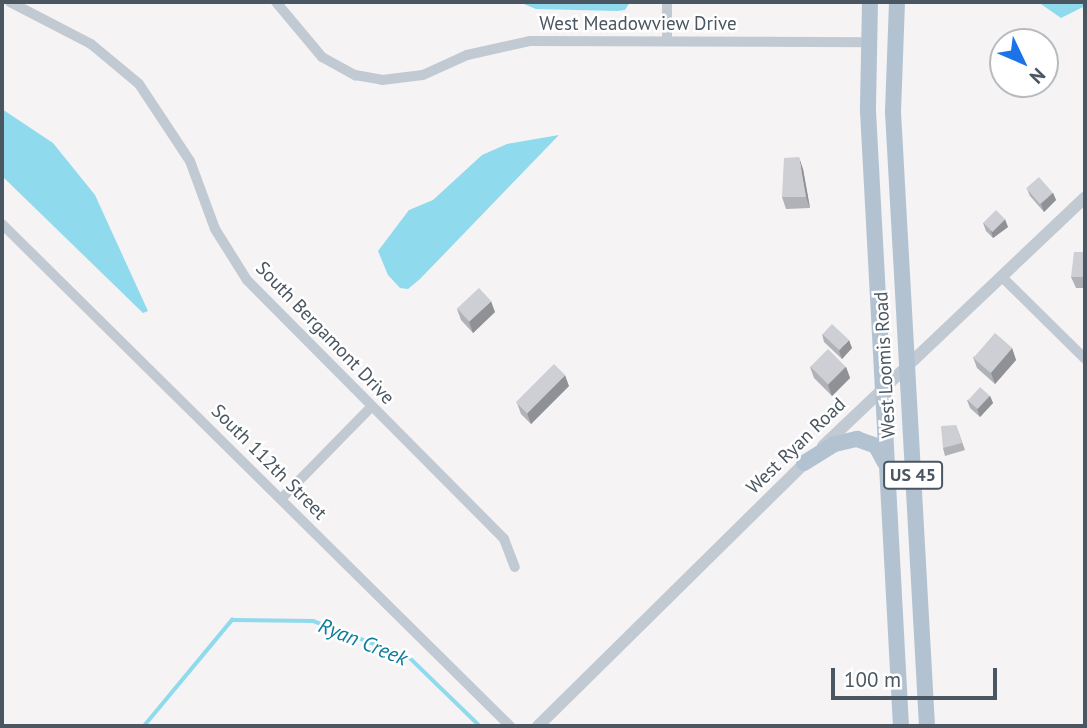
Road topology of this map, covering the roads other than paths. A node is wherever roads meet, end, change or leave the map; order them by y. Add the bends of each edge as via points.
1 (10, 2) edge
2 (276, 2) edge
3 (667, 2) edge
4 (870, 2) edge
5 (897, 2) edge
6 (667, 41) junction
7 (869, 42) junction
8 (894, 135) junction
9 (869, 137) junction
10 (1085, 197) edge
11 (2, 224) edge
12 (1003, 278) junction
13 (1085, 359) edge
14 (906, 368) junction
15 (881, 392) junction
16 (370, 407) junction
17 (804, 463) junction
18 (885, 463) junction
19 (282, 498) junction
20 (515, 567) dead end
21 (510, 726) edge
22 (538, 726) edge
23 (901, 726) edge
24 (927, 726) edge

1 - 16 street, South Bergamont Drive via 91,44 139,84 190,160 215,229 247,280
2 - 6 street, West Meadowview Drive via 322,57 355,75 382,80 424,75 467,55 530,41
3 - 6 street
4 - 7 main road, West Loomis Road / US 45
5 - 8 main road, West Loomis Road / US 45
6 - 7 street, West Meadowview Drive
7 - 9 main road, West Loomis Road / US 45
8 - 9 main road
8 - 14 main road, West Loomis Road / US 45
9 - 15 main road, West Loomis Road / US 45
10 - 12 street, West Ryan Road
11 - 19 street, South 112th Street
12 - 13 street
12 - 14 street, West Ryan Road
14 - 15 street, West Ryan Road
14 - 24 main road, West Loomis Road / US 45
15 - 17 street, West Ryan Road
15 - 18 main road, West Loomis Road / US 45
16 - 19 street
16 - 20 street, South Bergamont Drive via 504,540
17 - 18 main road via 835,444 857,439 876,446
17 - 22 street, West Ryan Road
18 - 23 main road, West Loomis Road / US 45
19 - 21 street, South 112th Street

